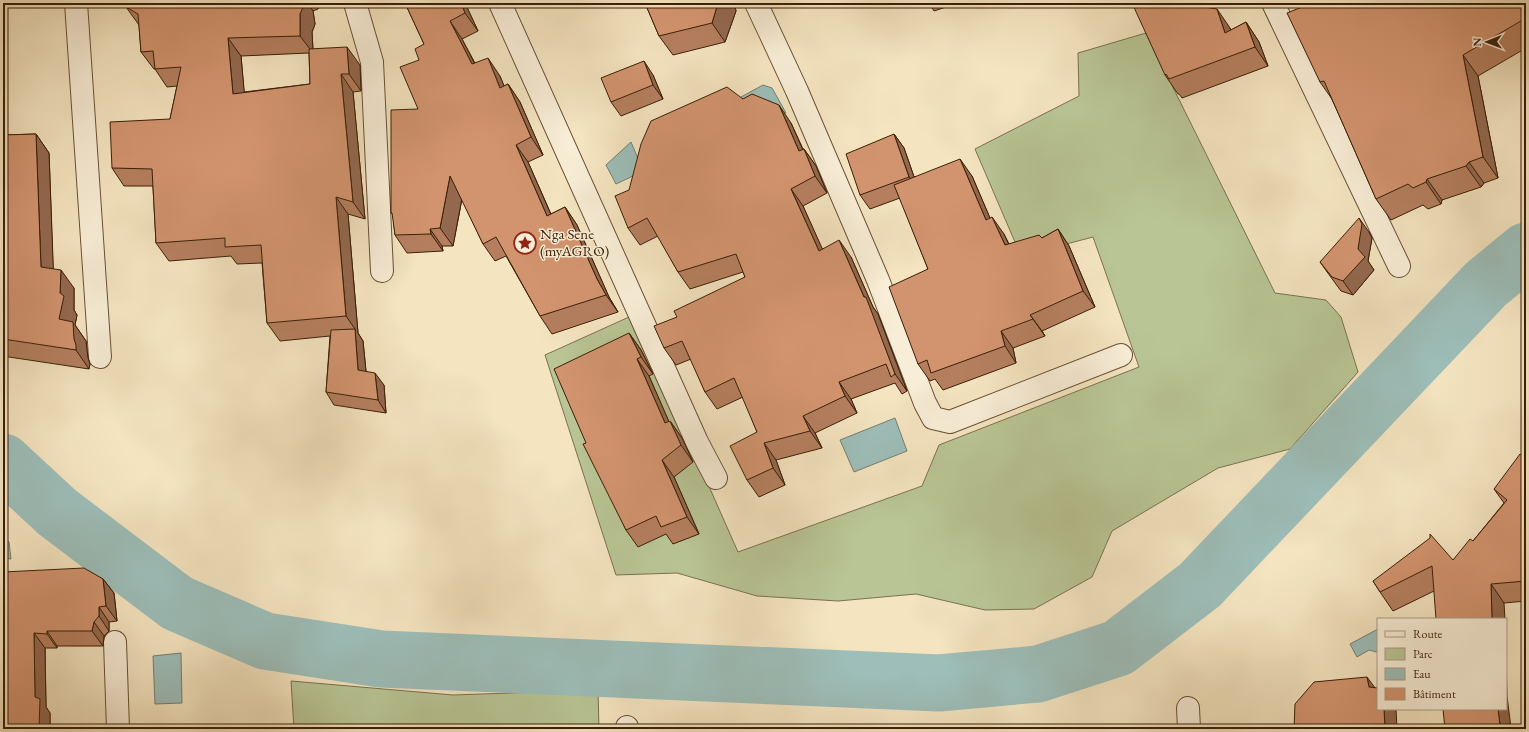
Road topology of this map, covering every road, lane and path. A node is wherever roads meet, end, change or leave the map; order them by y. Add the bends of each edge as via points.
1 (76, 3) edge
2 (355, 3) edge
3 (500, 3) edge
4 (756, 3) edge
5 (1273, 3) edge
6 (1304, 16) edge
7 (1283, 24) junction
8 (1399, 266) dead end
9 (382, 271) dead end
10 (1121, 355) dead end
11 (100, 357) dead end
12 (716, 478) dead end
13 (115, 642) dead end
14 (118, 729) edge

1 - 11 street
2 - 9 street via 372,62
3 - 12 street via 697,442
4 - 10 street via 797,91 878,280 933,418 950,422
5 - 7 street
6 - 7 street
7 - 8 street
13 - 14 street

